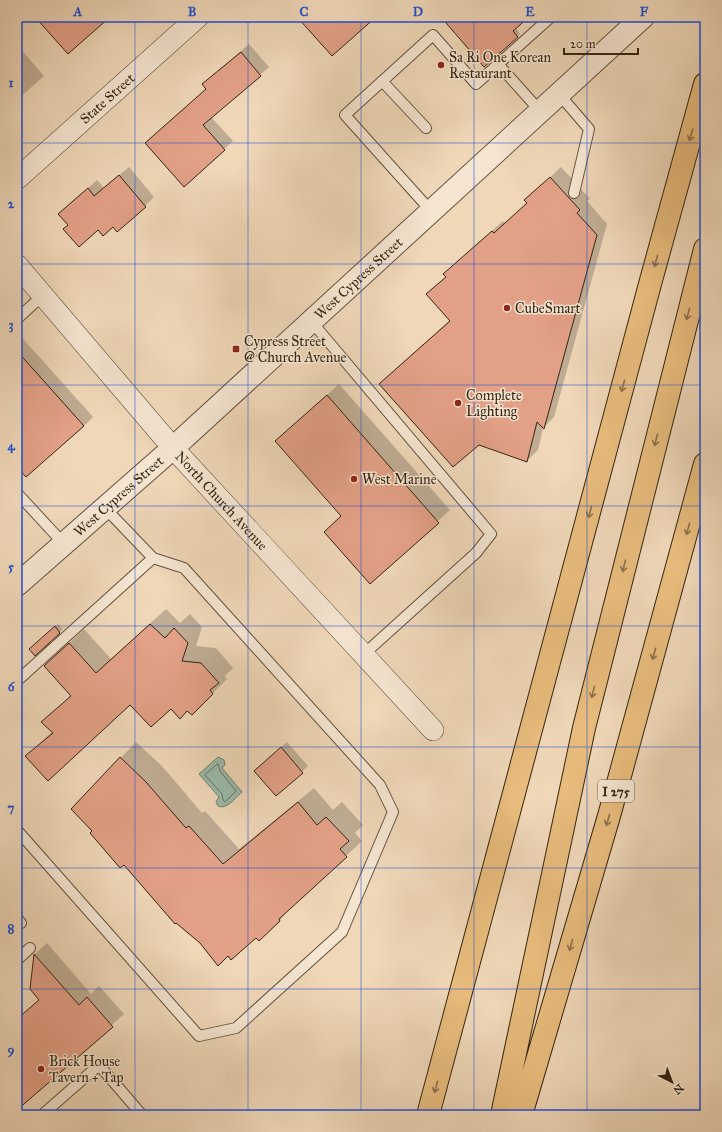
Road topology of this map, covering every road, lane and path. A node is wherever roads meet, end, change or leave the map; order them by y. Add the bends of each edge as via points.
1 (198, 17) edge
2 (552, 17) edge
3 (643, 17) edge
4 (498, 64) junction
5 (382, 81) junction
6 (705, 84) edge
7 (559, 94) junction
8 (540, 111) junction
9 (426, 128) dead end
10 (17, 180) edge
11 (574, 193) dead end
12 (432, 211) junction
13 (705, 249) edge
14 (17, 265) edge
15 (43, 295) junction
16 (17, 319) edge
17 (311, 321) junction
18 (173, 448) junction
19 (705, 464) edge
20 (17, 493) edge
21 (105, 508) junction
22 (64, 544) junction
23 (153, 558) junction
24 (17, 585) edge
25 (363, 655) junction
26 (17, 681) edge
27 (433, 730) dead end
28 (17, 830) edge
29 (30, 948) dead end
30 (17, 960) edge
31 (42, 1115) edge
32 (142, 1115) edge
33 (428, 1115) edge
34 (502, 1115) edge
35 (521, 1115) edge

1 - 10 street, State Street
2 - 4 lane
3 - 7 street, West Cypress Street
4 - 5 lane via 476,84 433,35
4 - 8 lane
5 - 9 lane
5 - 12 lane via 345,115
6 -> 33 highway
7 - 8 street, West Cypress Street
7 - 11 lane via 590,129
8 - 12 street, West Cypress Street
12 - 17 street, West Cypress Street
13 -> 34 highway via 584,728
14 - 15 street, North Church Avenue
15 - 16 lane
15 - 18 street, North Church Avenue
17 - 18 street, West Cypress Street
17 - 25 lane via 491,534 476,553
18 - 21 street, West Cypress Street
18 - 25 street, North Church Avenue
19 -> 35 highway, I 275 via 609,816
20 - 22 lane
21 - 22 street, West Cypress Street
21 - 23 lane
22 - 24 street, West Cypress Street
23 - 26 lane
23 - 28 lane via 184,568 380,785 392,812 342,932 236,1028 199,1036
25 - 27 street, North Church Avenue
29 - 30 lane
31 - 32 lane via 99,1065

